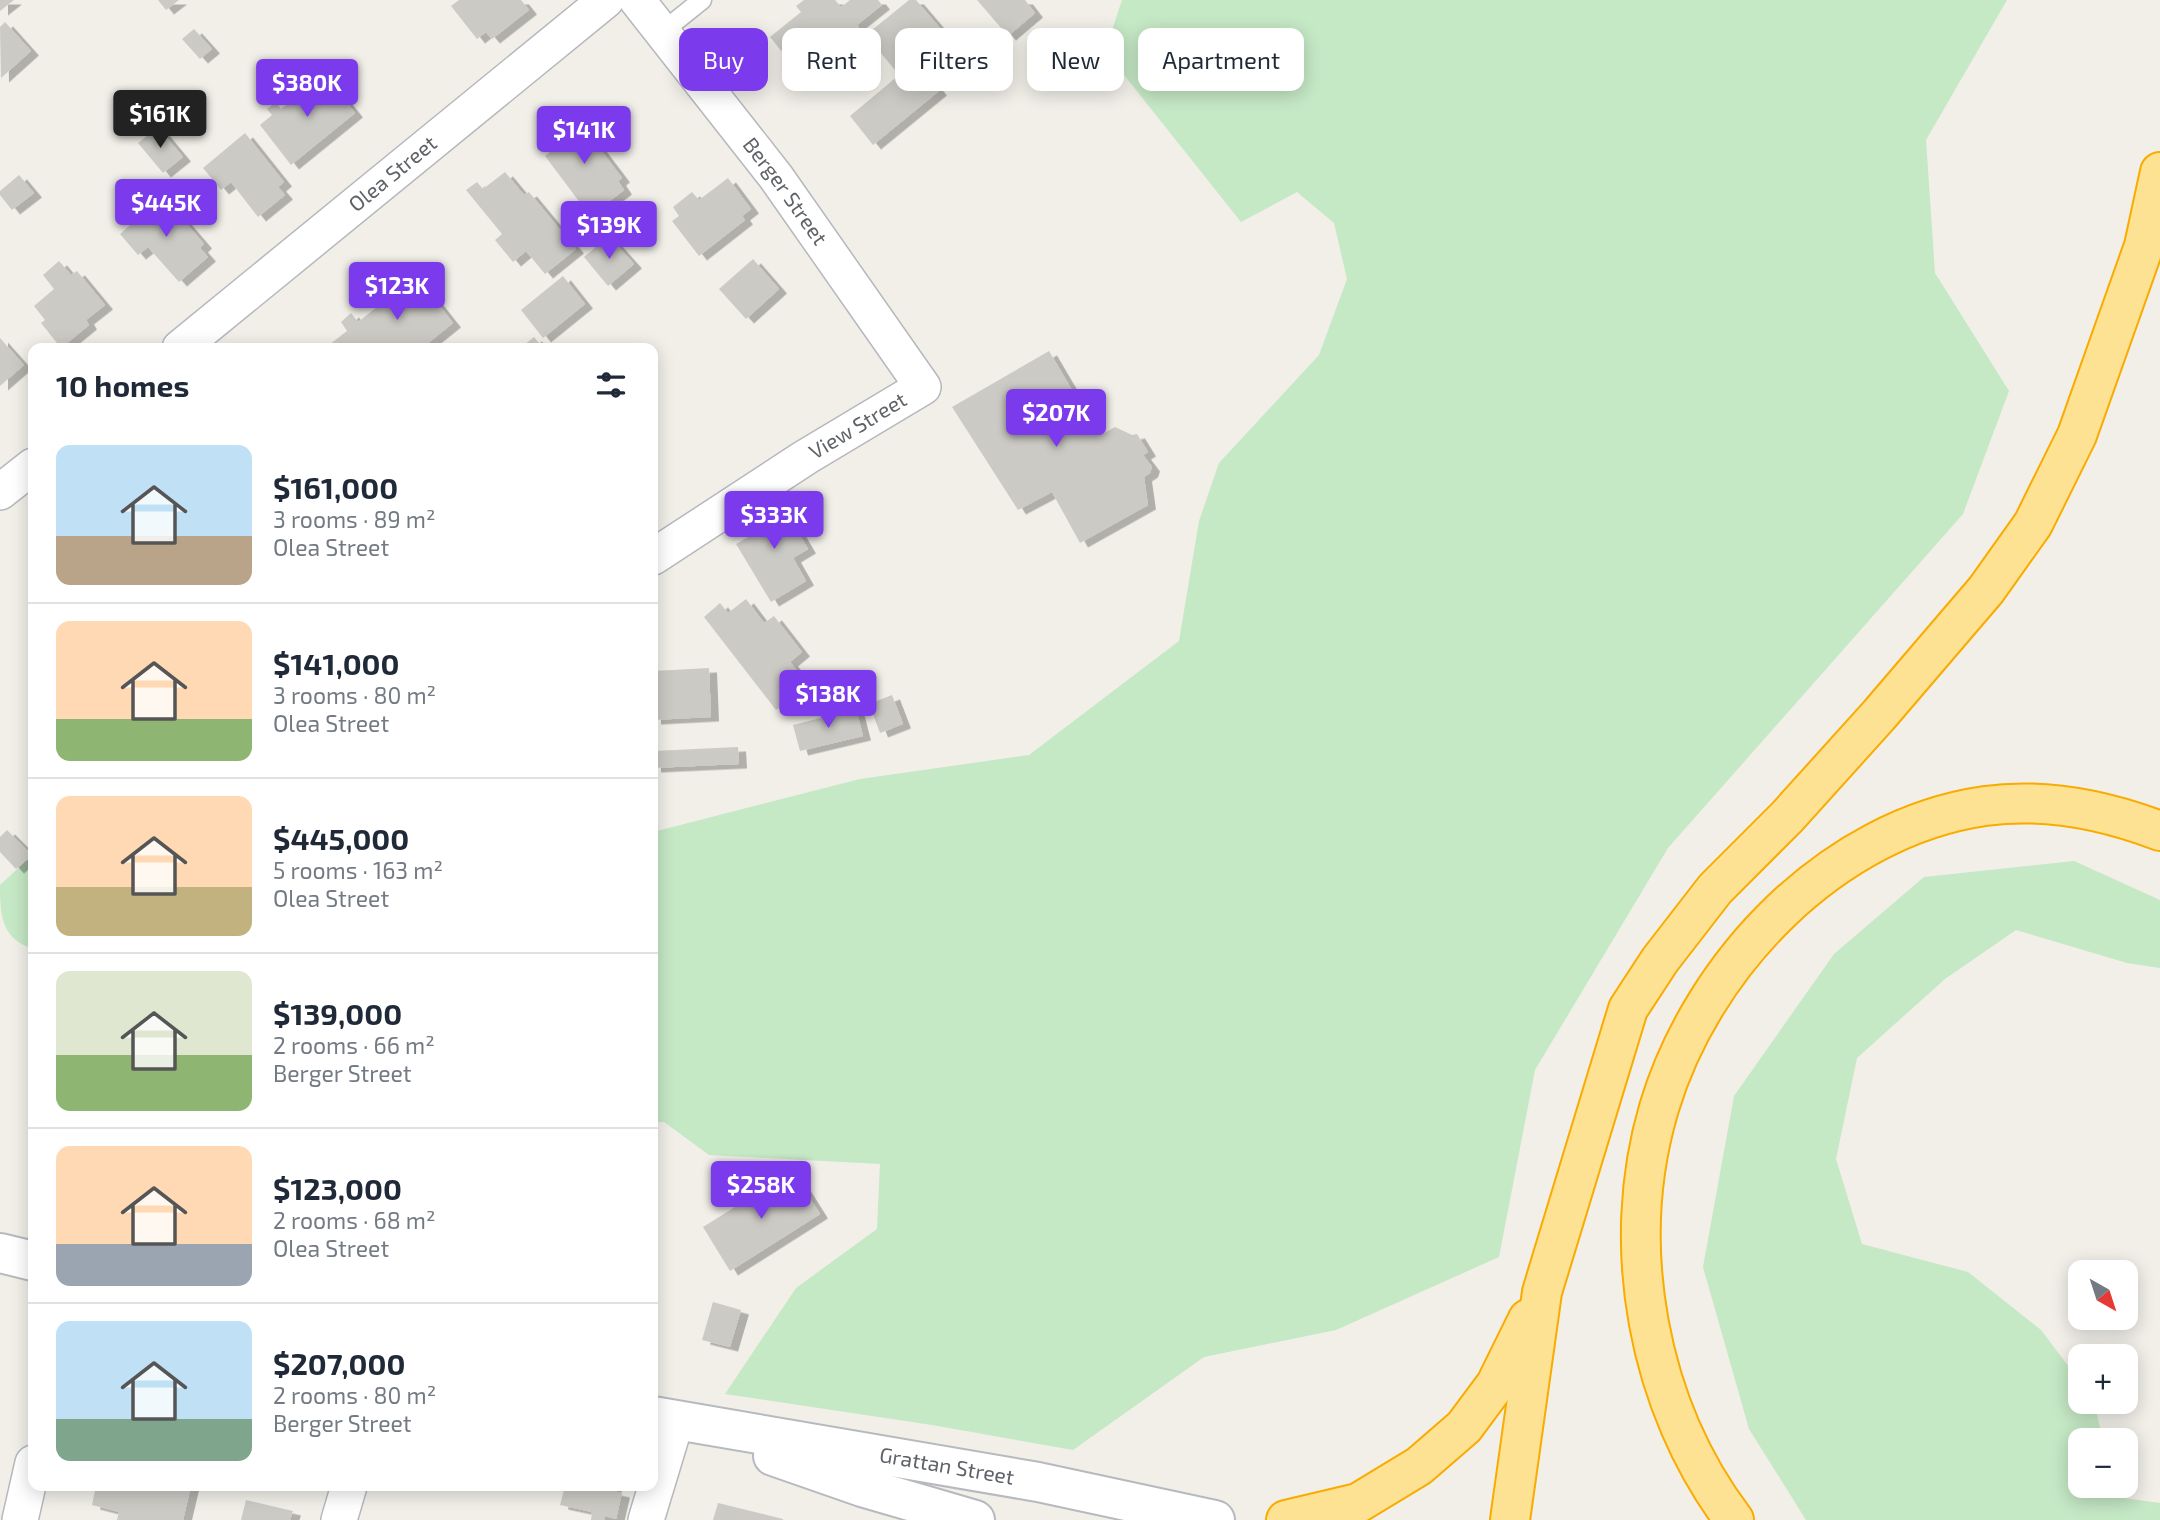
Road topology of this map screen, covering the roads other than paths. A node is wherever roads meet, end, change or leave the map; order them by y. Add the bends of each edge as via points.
1 (606, 0) edge
2 (637, 0) edge
3 (702, 0) edge
4 (662, 33) junction
5 (2160, 172) edge
6 (186, 343) edge
7 (923, 387) joint
8 (28, 470) edge
9 (0, 492) edge
10 (658, 555) edge
11 (2160, 831) edge
12 (0, 1253) edge
13 (28, 1260) edge
14 (1542, 1292) junction
15 (664, 1419) edge
16 (658, 1453) edge
17 (28, 1485) edge
18 (348, 1491) edge
19 (651, 1491) edge
20 (20, 1520) edge
21 (339, 1520) edge
22 (646, 1520) edge
23 (975, 1520) edge
24 (1215, 1520) edge
25 (1286, 1520) edge
26 (1510, 1520) edge
27 (1734, 1520) edge

1 - 6 street, Olea Street
2 - 4 street, Berger Street
3 - 4 lane
4 - 7 street, Berger Street via 776,177
5 - 14 highway via 2144,246 2077,435 2033,524 1986,590 1879,715 1715,890 1628,1009
7 - 10 street, View Street
8 - 9 street
11 - 27 highway via 2091,810 2025,803 1984,806 1914,825 1853,854 1799,894 1750,944 1705,1006 1659,1109 1646,1178 1642,1254 1648,1317 1671,1404 1699,1466
12 - 13 main road
14 - 25 highway via 1496,1384 1464,1427 1419,1466 1358,1503
14 - 26 highway
15 - 16 street
15 - 23 main road, Grattan Street via 862,1488
15 - 24 main road, Grattan Street via 1038,1482
17 - 20 street
18 - 21 street
19 - 22 street

